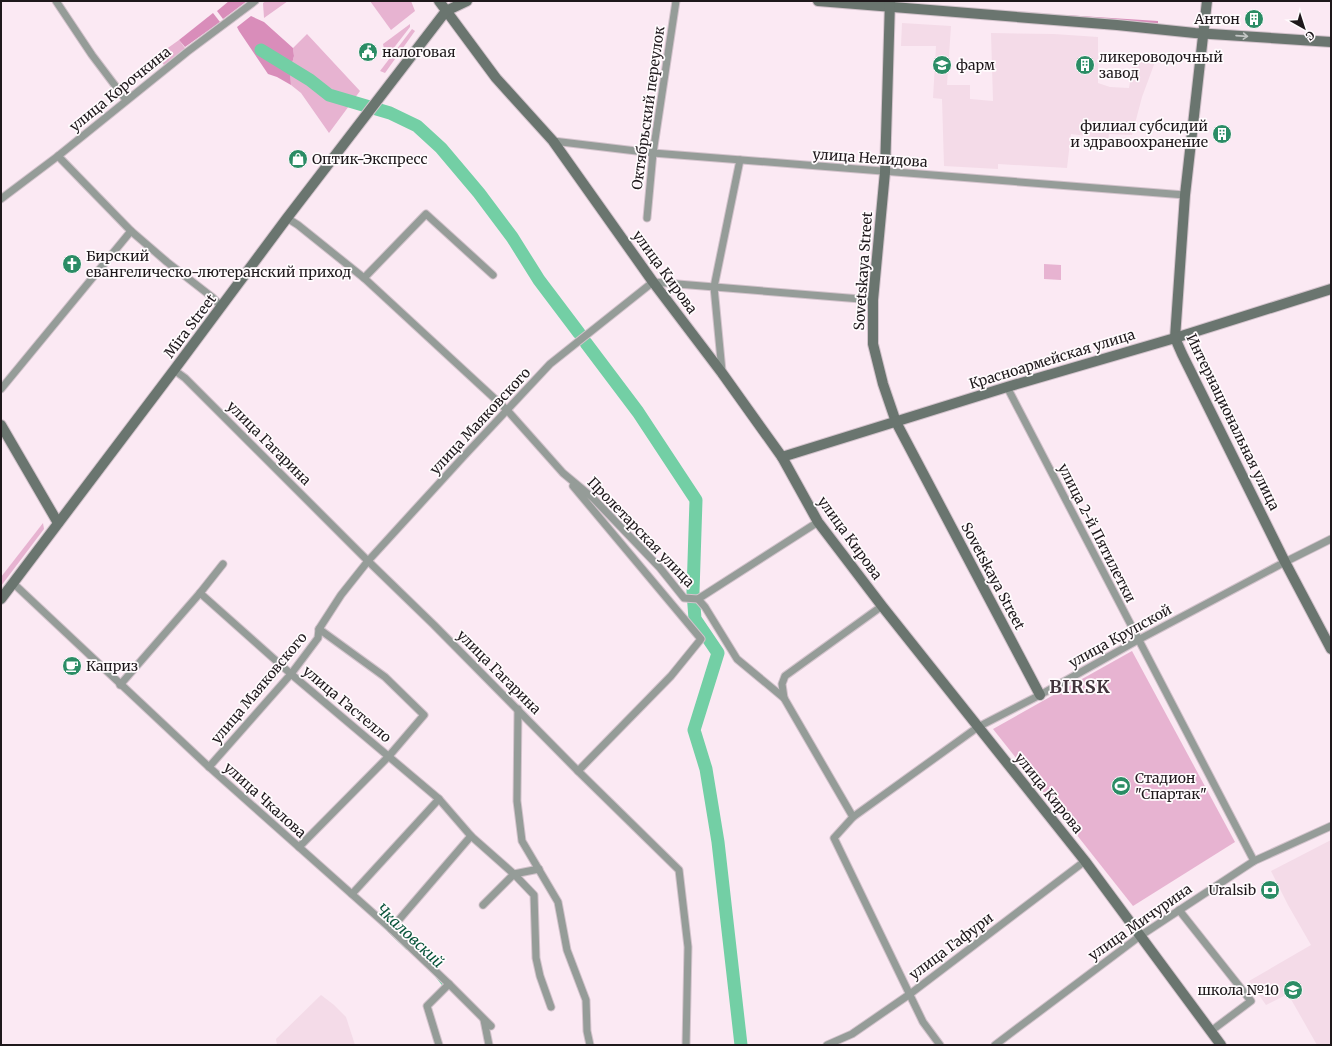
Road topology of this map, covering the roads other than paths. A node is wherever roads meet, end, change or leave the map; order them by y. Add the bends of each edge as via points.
1 (56, 1) edge
2 (255, 1) edge
3 (439, 1) edge
4 (467, 1) edge
5 (676, 1) edge
6 (818, 1) edge
7 (1207, 1) edge
8 (891, 4) edge
9 (446, 11) junction
10 (1203, 34) junction
11 (1331, 42) edge
12 (126, 100) junction
13 (553, 141) junction
14 (653, 154) junction
15 (58, 156) junction
16 (740, 160) junction
17 (885, 172) junction
18 (1185, 195) junction
19 (1, 199) edge
20 (287, 218) junction
21 (647, 218) dead end
22 (132, 231) junction
23 (494, 274) dead end
24 (364, 278) junction
25 (654, 282) junction
26 (714, 287) junction
27 (1331, 289) edge
28 (873, 300) junction
29 (222, 307) junction
30 (1175, 338) junction
31 (174, 370) junction
32 (722, 372) junction
33 (1007, 387) junction
34 (1, 389) edge
35 (507, 410) junction
36 (896, 422) junction
37 (1, 425) edge
38 (782, 457) junction
39 (563, 473) junction
40 (818, 522) junction
41 (58, 524) junction
42 (1331, 539) edge
43 (368, 561) junction
44 (1285, 562) junction
45 (223, 564) dead end
46 (13, 583) junction
47 (200, 593) junction
48 (1, 599) edge
49 (698, 599) junction
50 (882, 606) junction
51 (319, 629) junction
52 (1138, 640) junction
53 (1331, 649) edge
54 (291, 674) junction
55 (120, 685) junction
56 (1040, 695) junction
57 (784, 698) junction
58 (518, 709) junction
59 (978, 727) junction
60 (389, 756) junction
61 (209, 767) junction
62 (578, 771) junction
63 (439, 799) junction
64 (853, 817) junction
65 (1331, 826) edge
66 (471, 836) junction
67 (298, 847) junction
68 (1085, 861) junction
69 (1254, 861) junction
70 (540, 869) junction
71 (514, 874) junction
72 (352, 894) junction
73 (483, 905) dead end
74 (1179, 910) junction
75 (391, 928) junction
76 (1140, 936) junction
77 (449, 984) junction
78 (910, 994) junction
79 (551, 1007) dead end
80 (484, 1018) junction
81 (491, 1026) dead end
82 (1211, 1031) junction
83 (439, 1045) edge
84 (489, 1045) edge
85 (590, 1045) edge
86 (686, 1045) edge
87 (828, 1045) edge
88 (940, 1045) edge
89 (996, 1045) edge
90 (1221, 1045) edge

1 - 12 street
2 - 12 street, улица Корочкина
3 - 9 street, улица Кирова
4 - 9 street, Mira Street
5 - 14 street, Октябрьский переулок
6 - 8 street
7 - 10 street, Интернациональная улица
8 - 10 street
8 - 17 street, Sovetskaya Street
9 - 13 street, улица Кирова via 496,78
9 - 20 street, Mira Street
10 -> 11 street
10 - 18 street, Интернациональная улица
12 - 15 street, улица Корочкина
13 - 14 street, улица Нелидова
13 - 25 street, улица Кирова
14 - 16 street, улица Нелидова
14 - 21 street, Октябрьский переулок
15 - 19 street, улица Корочкина
15 - 22 street
16 - 17 street, улица Нелидова
16 - 26 street
17 - 18 street, улица Нелидова
17 - 28 street, Sovetskaya Street
18 - 30 street, Интернациональная улица
20 - 24 street, Пролетарская улица
20 - 29 street, Mira Street
22 - 29 street
22 - 34 street
23 - 24 street via 426,214
24 - 35 street, Пролетарская улица
25 - 26 street
25 - 32 street, улица Кирова
25 - 35 street, улица Маяковского via 550,364
26 - 28 street
26 - 32 street
27 - 30 street, Красноармейская улица
28 - 36 street, Sovetskaya Street via 873,344
29 - 31 street, Mira Street
30 - 33 street, Красноармейская улица
30 - 44 street, Интернациональная улица
31 - 41 street, Mira Street
31 - 43 street, улица Гагарина via 191,383
32 - 38 street, улица Кирова
33 - 36 street, Красноармейская улица
33 - 52 street, улица 2-й Пятилетки
35 - 39 street, Пролетарская улица
35 - 43 street, улица Маяковского
36 - 38 street, Красноармейская улица
36 - 56 street, Sovetskaya Street
37 - 41 street
38 - 40 street, улица Кирова
39 - 49 street, Пролетарская улица via 594,498 660,568 684,598
39 - 62 street, Пролетарская улица via 701,639 671,676
40 - 49 street
40 - 50 street, улица Кирова
41 - 46 street, Mira Street
42 - 44 street, улица Крупской
43 - 51 street, улица Маяковского via 341,595
43 - 58 street, улица Гагарина
44 - 52 street, улица Крупской
44 - 53 street, Интернациональная улица
45 - 47 street
46 - 48 street, Mira Street
46 - 55 street, улица Чкалова
47 - 54 street, улица Гастелло
47 - 55 street
49 - 57 street, Пролетарская улица via 738,659
50 - 57 street via 785,676 782,684
50 - 59 street, улица Кирова
51 - 54 street, улица Маяковского via 318,638
51 - 60 street, улица Гастелло via 385,677 424,715
52 - 56 street, улица Крупской
52 - 69 street, улица 2-й Пятилетки
54 - 60 street, улица Гастелло
54 - 61 street, улица Маяковского
55 - 61 street, улица Чкалова
56 - 59 street, улица Крупской
57 - 64 street, Пролетарская улица
58 - 62 street, улица Гагарина
58 - 70 street via 517,801 522,841
59 - 64 street, улица Крупской
59 - 68 street, улица Кирова
60 - 63 street, улица Гастелло
60 - 67 street
61 - 67 street, улица Чкалова
62 - 86 street, улица Гагарина via 679,870 688,947
63 - 66 street, улица Гастелло
63 - 72 street
64 - 78 street, улица Крупской via 834,838
65 - 69 street, улица Мичурина
66 - 71 street, улица Гастелло
66 - 75 street
67 - 72 street, улица Чкалова
68 - 76 street, улица Кирова
68 - 78 street, улица Гафури
69 - 74 street, улица Мичурина
70 - 71 street
70 - 85 street via 558,902 567,950 586,1000
71 - 73 street
71 - 79 street, улица Гастелло via 534,895 536,958
72 - 75 street, улица Чкалова
74 - 76 street, улица Мичурина
74 - 82 street via 1251,1000
75 - 77 street, улица Чкалова
76 - 82 street, улица Кирова
76 - 89 street, улица Мичурина
77 - 80 street, улица Чкалова
77 - 83 street via 427,1006
78 - 87 street, улица Гафури via 852,1034
78 - 88 street via 923,1022
80 - 81 street, улица Чкалова
80 - 84 street
82 - 90 street, улица Кирова

